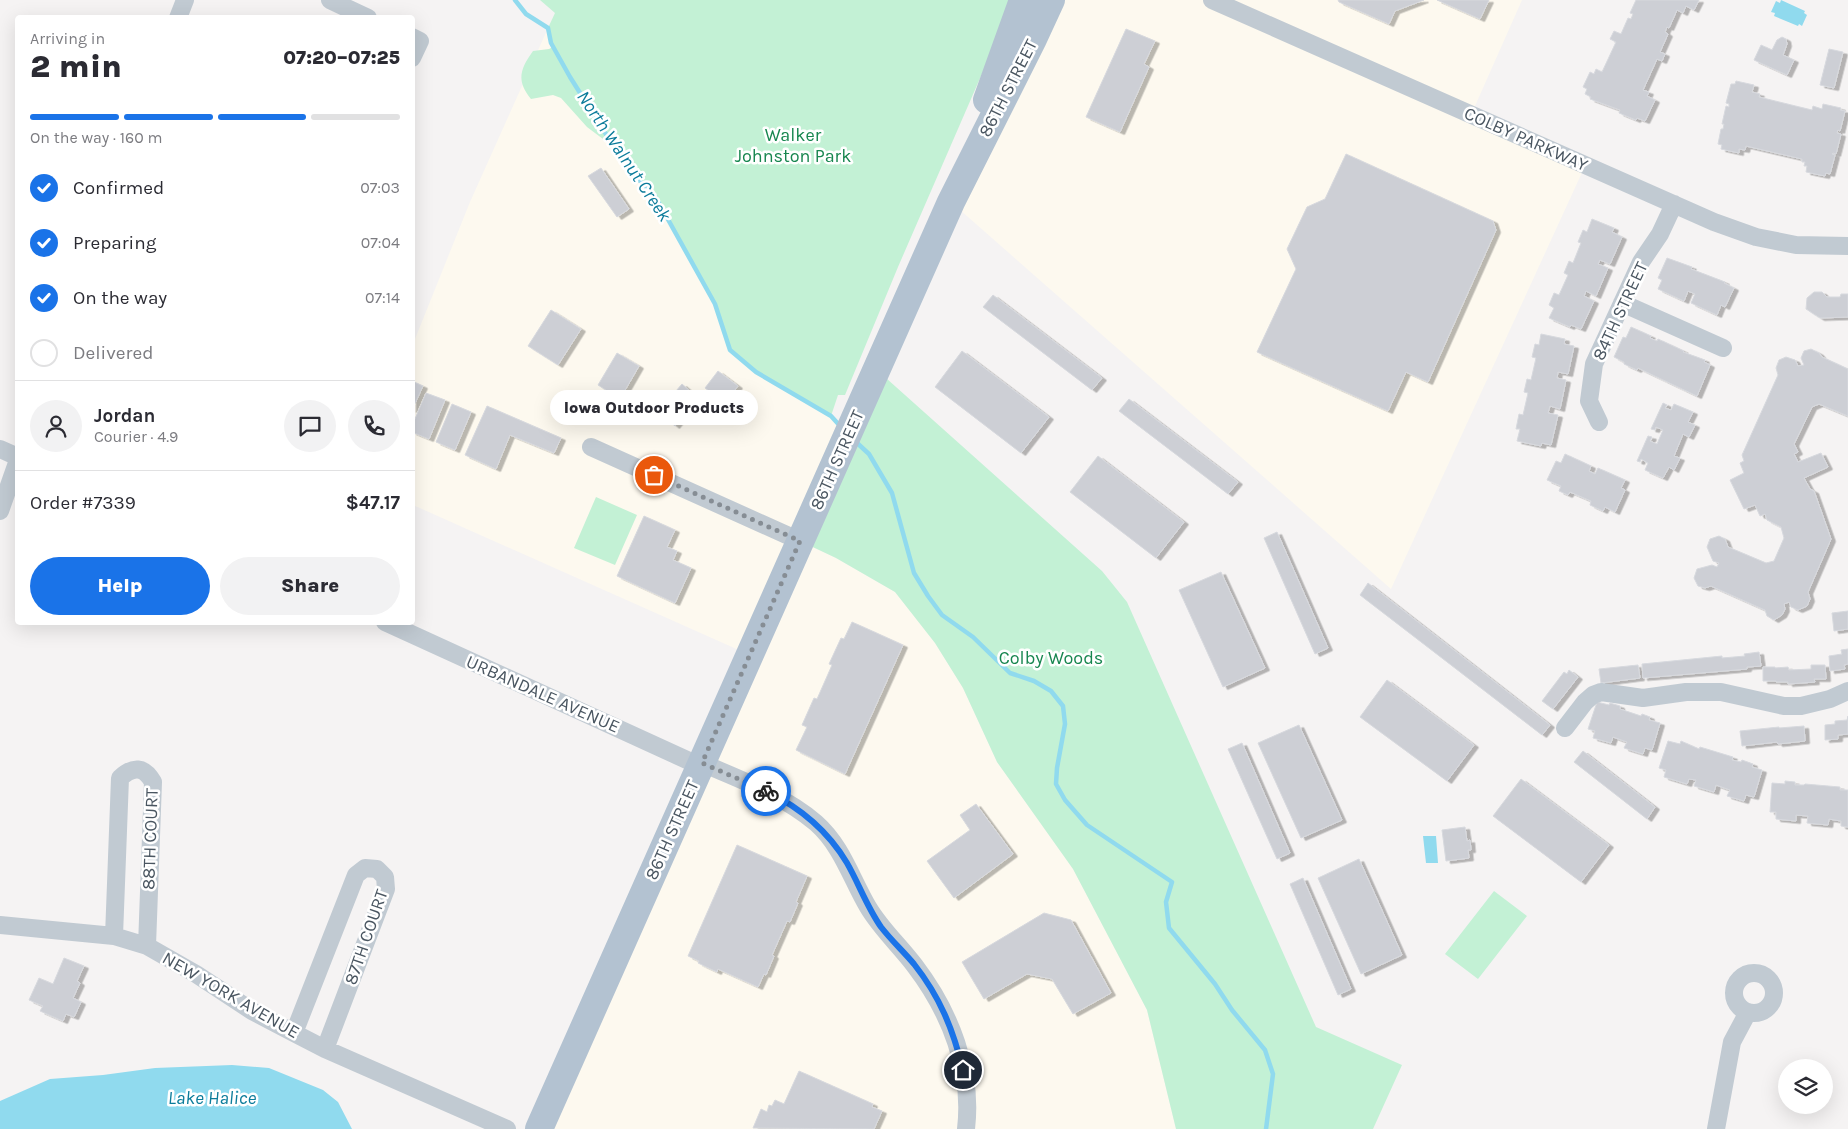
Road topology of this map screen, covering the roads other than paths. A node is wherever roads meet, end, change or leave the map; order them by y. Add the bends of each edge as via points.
1 (185, 0) edge
2 (330, 0) edge
3 (1023, 0) edge
4 (1051, 0) edge
5 (1212, 0) edge
6 (179, 15) edge
7 (362, 15) edge
8 (951, 202) junction
9 (1674, 204) junction
10 (1848, 246) edge
11 (1622, 303) junction
12 (1723, 348) dead end
13 (1599, 422) dead end
14 (590, 447) dead end
15 (0, 449) edge
16 (15, 456) edge
17 (15, 467) edge
18 (0, 510) edge
19 (800, 541) junction
20 (392, 625) edge
21 (1848, 691) edge
22 (1565, 728) dead end
23 (701, 764) junction
24 (0, 925) edge
25 (114, 936) junction
26 (147, 946) junction
27 (1748, 1012) dead end
28 (294, 1033) junction
29 (326, 1049) junction
30 (507, 1129) edge
31 (539, 1129) edge
32 (966, 1129) edge
33 (1716, 1129) edge

1 - 6 street
2 - 7 street
3 - 8 main road, 86TH STREET
4 - 8 main road, 86TH STREET
5 - 9 street, COLBY PARKWAY
8 - 19 main road, 86TH STREET
9 - 10 street, COLBY PARKWAY via 1756,237 1796,245
9 - 11 street, 84TH STREET
11 - 12 street
11 - 13 street, 84TH STREET via 1594,364 1589,401
14 - 19 street
15 - 16 street
17 - 18 street
19 - 23 main road, 86TH STREET
20 - 23 street, URBANDALE AVENUE
21 - 22 street via 1801,706 1784,706 1721,692 1686,692 1643,698 1601,692 1585,702
23 - 31 main road, 86TH STREET
23 - 32 street, URBANDALE AVENUE via 769,792 798,808 833,843 881,927 918,970 946,1014 963,1070
24 - 25 street, NEW YORK AVENUE
25 - 26 street, NEW YORK AVENUE
25 - 26 street, 88TH COURT via 120,778 127,771 138,769 148,774 153,782
26 - 28 street, NEW YORK AVENUE via 252,1012
27 - 33 street via 1732,1042
28 - 29 street, NEW YORK AVENUE
28 - 29 street, 87TH COURT via 356,875 365,868 377,869 385,877 386,889
29 - 30 street, NEW YORK AVENUE

